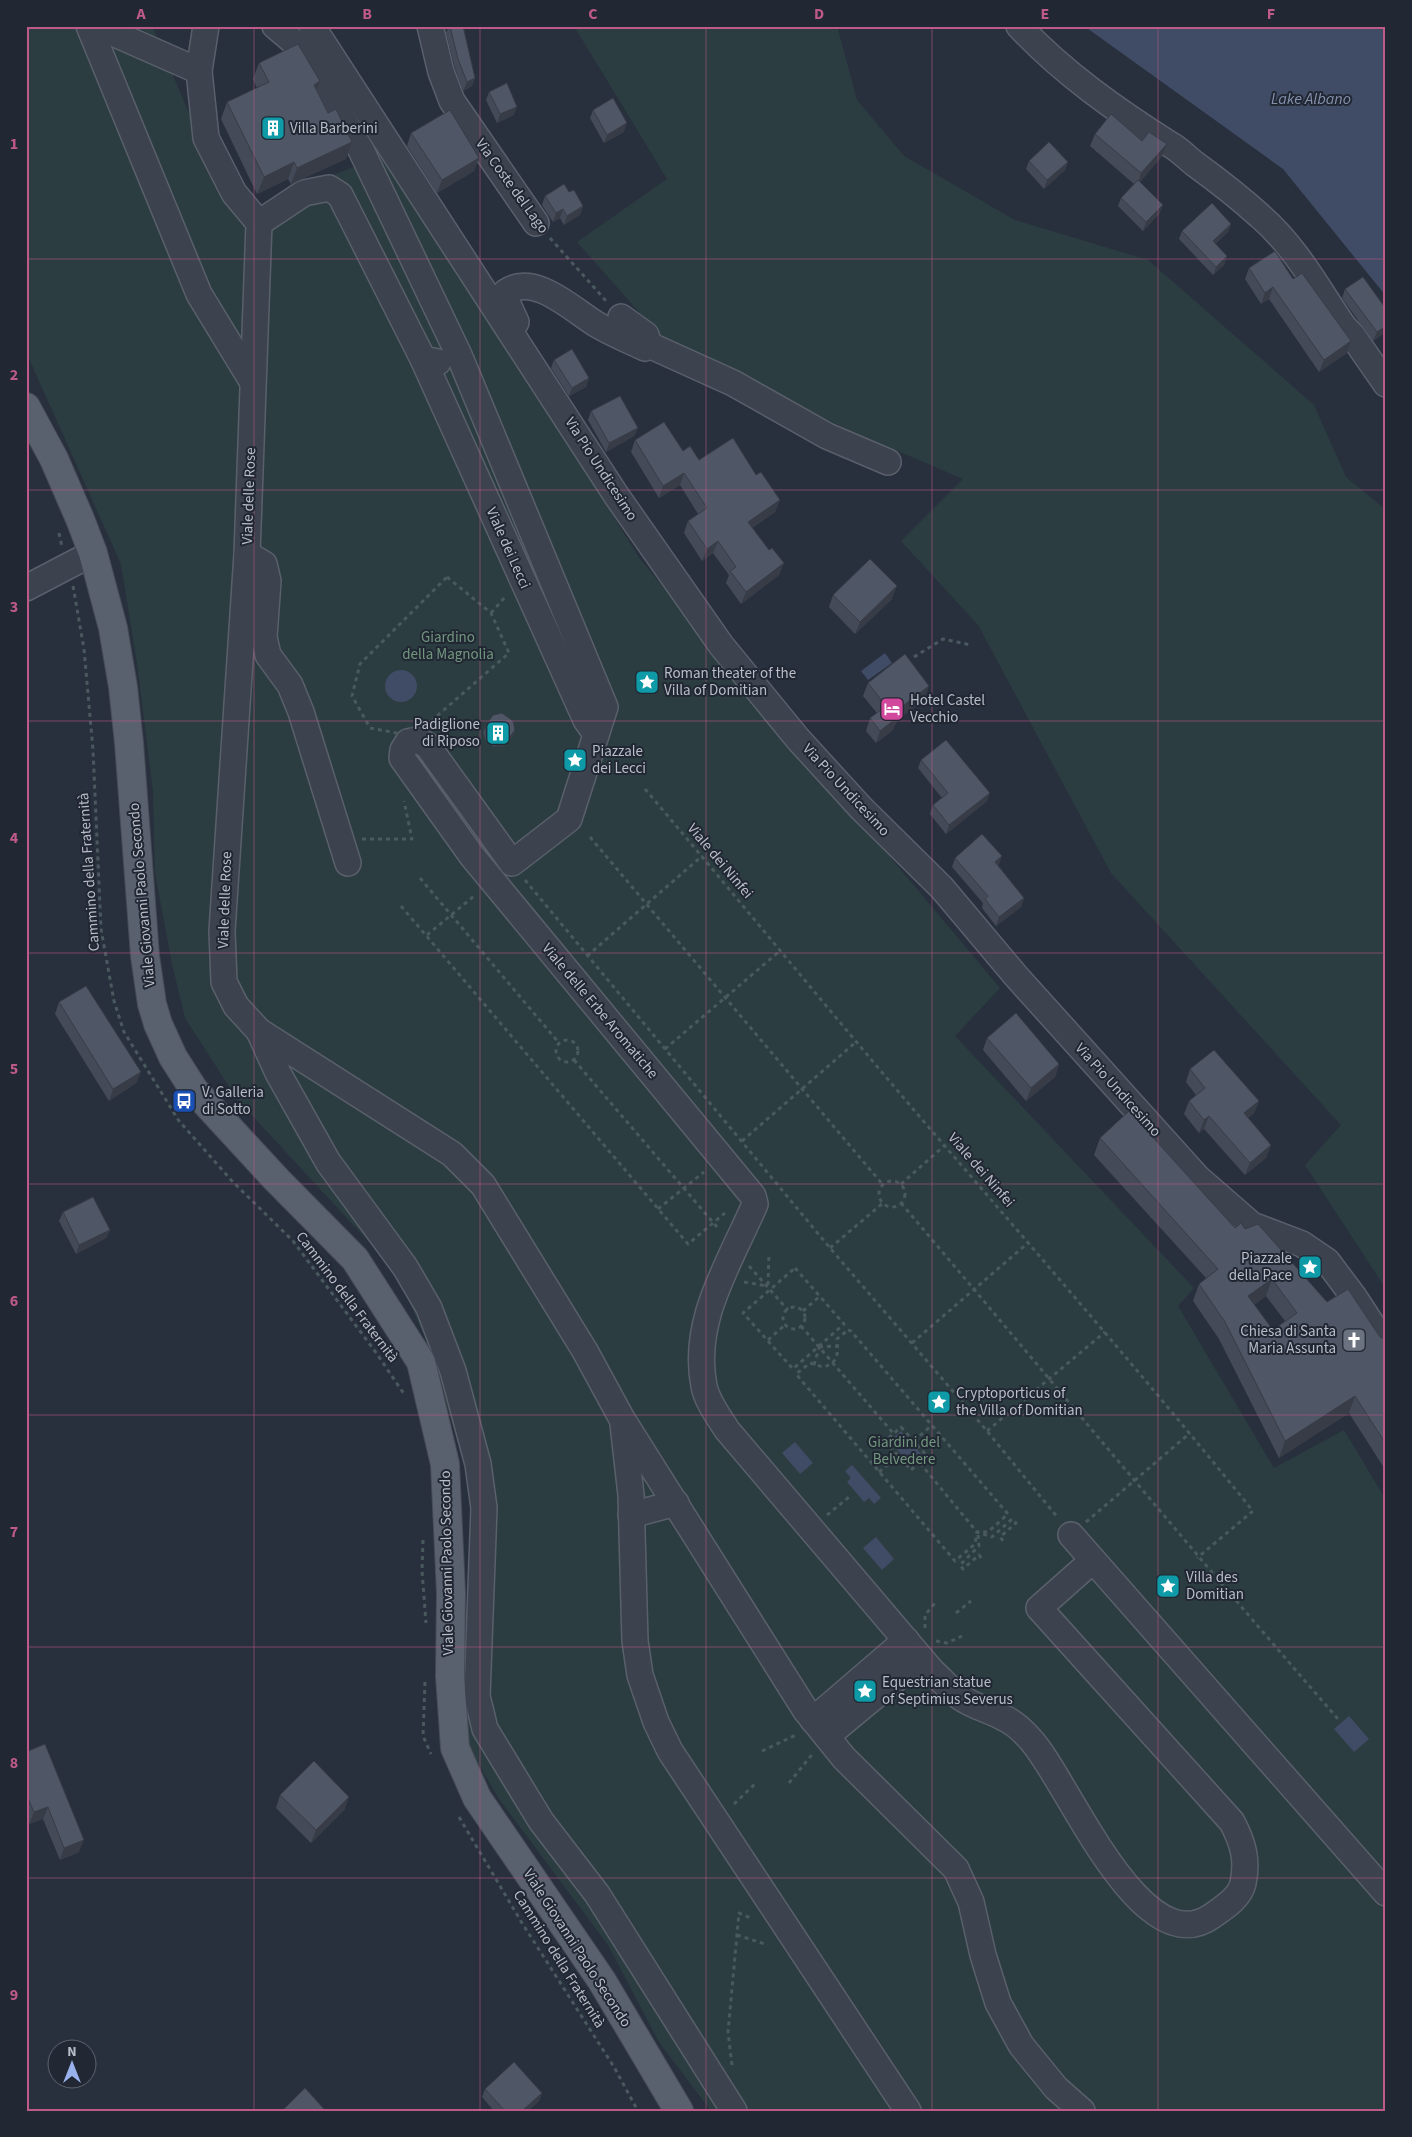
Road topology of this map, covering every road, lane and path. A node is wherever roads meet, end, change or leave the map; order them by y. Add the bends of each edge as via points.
1 (89, 26) edge
2 (97, 26) edge
3 (206, 26) edge
4 (275, 26) edge
5 (312, 26) edge
6 (430, 26) edge
7 (1019, 26) edge
8 (199, 71) junction
9 (259, 223) junction
10 (536, 223) joint
11 (621, 317) joint
12 (520, 345) junction
13 (649, 345) junction
14 (459, 355) junction
15 (423, 359) junction
16 (252, 380) junction
17 (1386, 384) edge
18 (26, 407) edge
19 (888, 462) dead end
20 (55, 524) dead end
21 (93, 553) junction
22 (247, 554) junction
23 (67, 564) junction
24 (26, 588) edge
25 (504, 593) dead end
26 (491, 613) junction
27 (971, 646) dead end
28 (914, 657) dead end
29 (596, 734) junction
30 (645, 789) dead end
31 (402, 792) dead end
32 (590, 837) dead end
33 (351, 851) joint
34 (702, 856) junction
35 (512, 864) junction
36 (420, 878) dead end
37 (468, 888) dead end
38 (474, 896) junction
39 (481, 903) dead end
40 (646, 904) junction
41 (401, 906) dead end
42 (451, 916) junction
43 (426, 935) junction
44 (781, 950) junction
45 (587, 956) junction
46 (726, 997) junction
47 (259, 1031) junction
48 (856, 1042) junction
49 (559, 1043) junction
50 (665, 1049) junction
51 (574, 1060) junction
52 (804, 1089) junction
53 (742, 1141) junction
54 (944, 1146) junction
55 (708, 1168) dead end
56 (901, 1184) junction
57 (883, 1185) junction
58 (685, 1188) junction
59 (884, 1203) junction
60 (901, 1203) junction
61 (658, 1209) junction
62 (740, 1210) junction
63 (713, 1223) junction
64 (716, 1227) dead end
65 (1029, 1242) junction
66 (830, 1248) junction
67 (769, 1254) dead end
68 (746, 1262) dead end
69 (735, 1281) dead end
70 (769, 1287) junction
71 (975, 1290) junction
72 (819, 1297) junction
73 (788, 1310) junction
74 (802, 1311) junction
75 (786, 1324) junction
76 (801, 1326) junction
77 (1105, 1332) junction
78 (768, 1340) junction
79 (912, 1343) junction
80 (838, 1346) junction
81 (1386, 1346) edge
82 (819, 1347) junction
83 (833, 1363) junction
84 (814, 1365) junction
85 (1049, 1378) junction
86 (407, 1398) dead end
87 (622, 1419) junction
88 (932, 1425) junction
89 (987, 1431) junction
90 (1190, 1432) junction
91 (893, 1434) junction
92 (914, 1441) junction
93 (898, 1456) junction
94 (920, 1463) junction
95 (879, 1472) junction
96 (1136, 1480) junction
97 (849, 1497) dead end
98 (676, 1503) junction
99 (632, 1515) junction
100 (810, 1528) junction
101 (978, 1532) junction
102 (424, 1533) dead end
103 (1071, 1535) junction
104 (1005, 1543) dead end
105 (1198, 1558) junction
106 (984, 1561) dead end
107 (1092, 1561) junction
108 (971, 1601) dead end
109 (935, 1603) dead end
110 (956, 1613) dead end
111 (426, 1630) dead end
112 (962, 1636) dead end
113 (922, 1642) junction
114 (425, 1673) dead end
115 (1338, 1719) dead end
116 (820, 1728) junction
117 (787, 1738) dead end
118 (762, 1750) dead end
119 (806, 1760) dead end
120 (434, 1761) dead end
121 (789, 1783) dead end
122 (755, 1784) dead end
123 (734, 1804) dead end
124 (457, 1812) dead end
125 (1386, 1892) edge
126 (760, 1922) dead end
127 (737, 1935) junction
128 (765, 1944) dead end
129 (733, 2071) dead end
130 (638, 2111) edge
131 (679, 2111) edge
132 (734, 2111) edge
133 (908, 2111) edge
134 (1082, 2111) edge

1 - 16 street via 199,294
2 - 8 street
3 - 8 street
4 - 14 street, Viale dei Lecci via 300,47 361,150
5 - 12 street, Via Pio Undicesimo
6 - 10 street, Via Coste del Lago via 452,101
7 - 17 street via 1061,66 1115,108 1172,145 1261,217 1302,261 1344,328
8 - 9 street via 206,138 234,193
9 - 15 street, Viale dei Lecci via 304,193 329,188 340,195
9 - 16 street, Viale delle Rose
10 - 11 path, Via Coste del Lago
11 - 13 street via 646,335
12 - 13 street via 517,324 505,296 509,290 522,287 550,292 604,328 645,348
12 - 81 street, Via Pio Undicesimo via 616,495 721,646 798,739 861,808 942,888 1016,976 1198,1178 1252,1226 1302,1244 1327,1261
13 - 19 street via 733,383 827,436
14 - 15 street via 436,363
14 - 29 street, Viale dei Lecci via 605,707
15 - 29 street, Viale dei Lecci via 586,720
16 - 22 street, Viale delle Rose
18 - 21 main road, Viale Giovanni Paolo Secondo via 66,485
20 - 23 path, Cammino della Fraternità
21 - 23 street
21 - 131 main road, Viale Giovanni Paolo Secondo via 120,668 145,956 158,1024 173,1057 194,1090 355,1259 421,1362 445,1464 455,1748 477,1798 602,1981
22 - 33 street via 264,564 268,581 264,637 268,655 290,685
22 - 47 street, Viale delle Rose via 222,931 224,982 236,1006
23 - 24 street
23 - 86 path, Cammino della Fraternità via 75,593 93,750 101,930 114,1001 124,1032 179,1121 231,1180 293,1241
25 - 26 path via 506,599
26 - 26 path via 447,576 360,664 352,696 370,728 397,733 429,723 509,653
27 - 28 path via 943,639
29 - 35 street via 570,819
30 - 34 path, Viale dei Ninfei
31 - 33 path via 412,839
32 - 40 path
34 - 40 path
34 - 44 path, Viale dei Ninfei
35 - 45 path
35 - 62 street, Viale delle Erbe Aromatiche via 427,745 417,740 408,742 402,750 402,758 472,856 748,1190 755,1204
36 - 42 path
37 - 38 path
38 - 39 path
38 - 42 path
40 - 45 path
40 - 46 path
41 - 43 path
42 - 43 path
42 - 49 path
43 - 61 path
44 - 46 path
44 - 48 path, Viale dei Ninfei
45 - 50 path
46 - 50 path
46 - 52 path
47 - 87 street via 452,1154 483,1185 585,1351
47 - 132 street via 278,1073 328,1162 405,1267 429,1308 453,1371 478,1464 484,1508 477,1696 485,1729 541,1821 597,1894
48 - 52 path
48 - 54 path, Viale dei Ninfei
49 - 51 path via 555,1050 560,1060
49 - 51 path via 569,1040 576,1043 578,1054
50 - 53 path
51 - 58 path
52 - 53 path
52 - 57 path
53 - 66 path
54 - 56 path
54 - 65 path, Viale dei Ninfei
55 - 58 path
56 - 57 path via 892,1181
56 - 60 path via 905,1196
57 - 59 path via 880,1192
58 - 61 path
58 - 63 path
59 - 60 path via 892,1207
59 - 66 path
60 - 71 path
61 - 63 path via 688,1244
62 - 63 path
62 - 100 street via 701,1342 704,1388 727,1430
63 - 64 path
65 - 71 path
65 - 77 path, Viale dei Ninfei
66 - 79 path
67 - 70 path
68 - 70 path
69 - 70 path
70 - 72 path via 795,1268
70 - 73 path
70 - 78 path via 743,1312
71 - 79 path
71 - 85 path
72 - 74 path
72 - 82 path via 844,1324
73 - 74 path via 796,1308
73 - 75 path via 784,1315
74 - 76 path via 805,1317
75 - 76 path via 791,1328
75 - 78 path
76 - 82 path
77 - 85 path
77 - 90 path, Viale dei Ninfei
78 - 82 path via 793,1370
79 - 89 path
80 - 82 path
80 - 83 path via 838,1355
80 - 88 path via 837,1339 848,1330 852,1331
82 - 83 path
82 - 84 path
83 - 84 path via 823,1367
83 - 91 path
84 - 95 path via 810,1363 796,1374
85 - 89 path
85 - 96 path
87 - 98 street
87 - 99 street
88 - 92 path
88 - 101 path via 1008,1514 988,1532
89 - 103 path
90 - 96 path
90 - 105 path, Viale dei Ninfei via 1253,1511
91 - 92 path via 901,1427
91 - 93 path via 885,1441
92 - 94 path via 927,1456
93 - 94 path via 911,1470
93 - 95 path
94 - 101 path
95 - 101 path via 955,1561 975,1544
96 - 103 path
96 - 105 path
97 - 100 path
98 - 99 street
98 - 116 street
99 - 133 street via 635,1641 640,1676 656,1722 670,1750
100 - 113 street
101 - 104 path via 992,1537 1012,1519 1016,1523 1000,1537
101 - 106 path via 979,1546 960,1564 963,1569 979,1555
102 - 111 path via 422,1571
103 - 107 street
105 - 115 path
107 - 113 street via 1039,1608 1232,1822 1242,1840 1246,1865 1242,1887 1230,1904 1203,1922 1188,1925 1170,1921 1148,1909 1127,1887 1031,1740 1005,1718 959,1696
107 - 125 street
108 - 110 path
109 - 113 path via 925,1615
112 - 113 path via 947,1644
113 - 116 street
114 - 120 path via 423,1736
116 - 134 street via 844,1758 956,1869 971,1902 998,2003 1021,2045 1056,2088
117 - 118 path
119 - 121 path
122 - 123 path
124 - 130 path, Cammino della Fraternità
126 - 127 path via 739,1913
127 - 128 path
127 - 129 path via 728,2032

